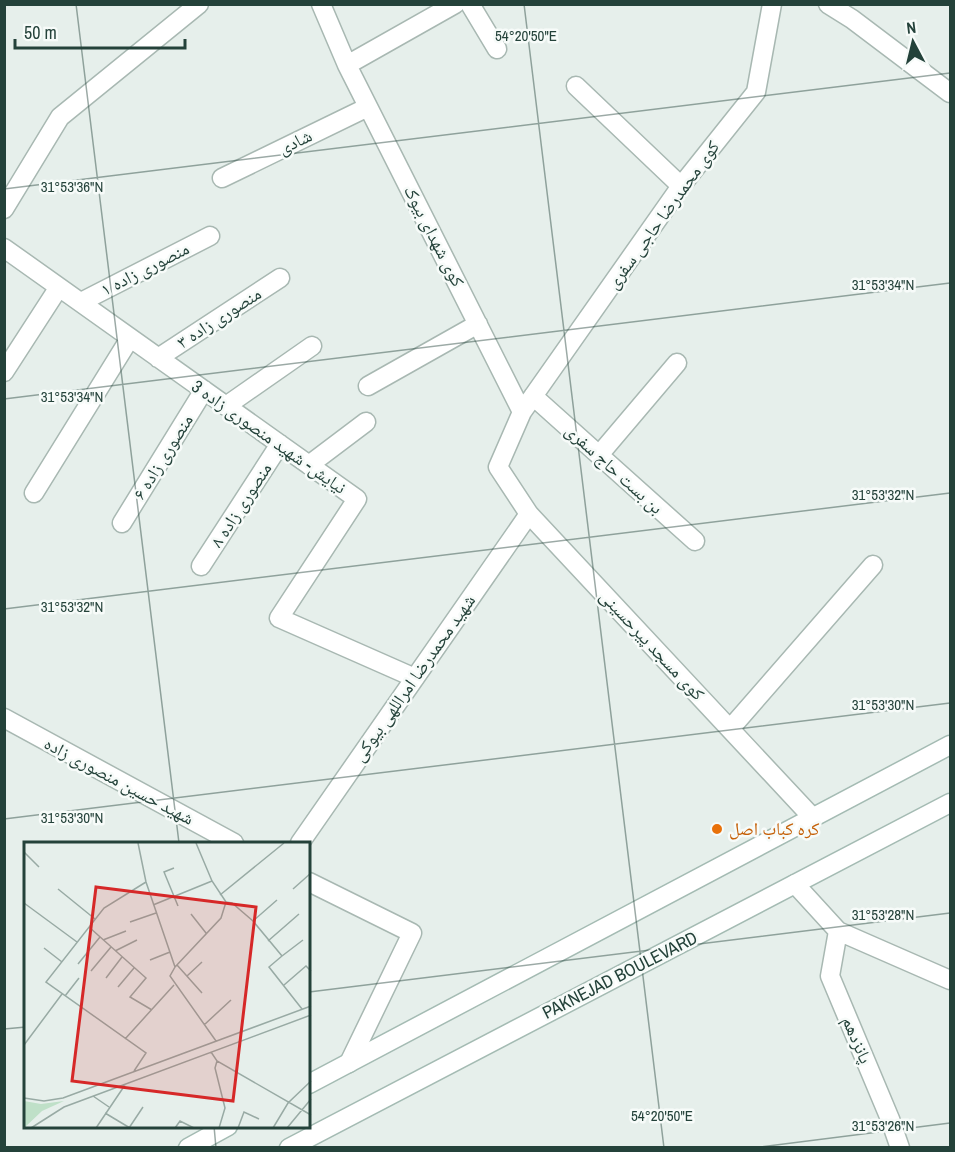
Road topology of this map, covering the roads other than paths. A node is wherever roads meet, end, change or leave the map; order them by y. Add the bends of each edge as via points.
1 (199, 4) edge
2 (321, 4) edge
3 (455, 4) edge
4 (470, 4) edge
5 (772, 4) edge
6 (828, 4) edge
7 (497, 49) dead end
8 (347, 65) junction
9 (576, 86) dead end
10 (949, 87) edge
11 (368, 107) junction
12 (222, 178) dead end
13 (12, 179) edge
14 (681, 186) junction
15 (4, 209) edge
16 (210, 237) dead end
17 (4, 248) edge
18 (280, 278) dead end
19 (59, 287) junction
20 (81, 302) junction
21 (478, 324) junction
22 (130, 338) junction
23 (312, 346) dead end
24 (158, 358) junction
25 (677, 363) dead end
26 (4, 372) edge
27 (368, 386) dead end
28 (204, 390) junction
29 (533, 396) junction
30 (226, 406) junction
31 (522, 412) junction
32 (366, 422) dead end
33 (280, 444) junction
34 (600, 455) junction
35 (309, 465) junction
36 (34, 493) dead end
37 (529, 514) junction
38 (122, 523) dead end
39 (695, 541) dead end
40 (873, 565) dead end
41 (201, 566) dead end
42 (415, 678) junction
43 (4, 718) edge
44 (730, 729) junction
45 (951, 746) edge
46 (951, 803) edge
47 (813, 818) junction
48 (232, 842) edge
49 (301, 842) edge
50 (310, 882) edge
51 (795, 884) junction
52 (838, 931) junction
53 (951, 980) edge
54 (349, 1063) junction
55 (310, 1083) edge
56 (224, 1128) edge
57 (311, 1141) edge
58 (188, 1148) edge
59 (289, 1148) edge
60 (900, 1148) edge

1 - 13 street via 60,117
2 - 8 street, کوی شهدای بیوک
3 - 8 street
4 - 7 street
5 - 14 street, کوی محمدرضا حاجی سفری via 756,92
6 - 10 street
8 - 11 street, کوی شهدای بیوک
9 - 14 street
11 - 12 street, شادی
11 - 21 street, کوی شهدای بیوک
13 - 15 street
14 - 29 street, کوی محمدرضا حاجی سفری
16 - 20 street, منصوری زاده ۱
17 - 19 street, نیایش- شهید منصوری زاده 3
18 - 24 street, منصوری زاده ۳
19 - 20 street, نیایش- شهید منصوری زاده 3
19 - 26 street
20 - 22 street, نیایش- شهید منصوری زاده 3
21 - 27 street
21 - 31 street, کوی شهدای بیوک
22 - 24 street, نیایش- شهید منصوری زاده 3
22 - 36 street
23 - 30 street
24 - 28 street, نیایش- شهید منصوری زاده 3
25 - 34 street
28 - 30 street, نیایش- شهید منصوری زاده 3
28 - 38 street, منصوری زاده ۶
29 - 31 street, کوی محمدرضا حاجی سفری
29 - 34 street, بن بست حاج سفری
30 - 33 street, نیایش- شهید منصوری زاده 3
31 - 37 street, کوی مسجد پیرحسینی via 498,467
32 - 35 street
33 - 35 street, نیایش- شهید منصوری زاده 3
33 - 41 street, منصوری زاده ۸
34 - 39 street, بن بست حاج سفری
35 - 42 street, نیایش- شهید منصوری زاده 3 via 357,499 279,618
37 - 42 street, شهید محمدرضا امراللهی بیوکی
37 - 44 street, کوی مسجد پیرحسینی
40 - 44 street
42 - 49 street, شهید محمدرضا امراللهی بیوکی
43 - 48 street, شهید حسین منصوری زاده
44 - 47 street, کوی مسجد پیرحسینی
45 - 47 street
46 - 51 street, PAKNEJAD BOULEVARD
47 - 54 street
50 - 54 street via 412,933
51 - 52 street
51 - 57 street, PAKNEJAD BOULEVARD
52 - 53 street
52 - 60 street, پانزدهم via 830,976
54 - 55 street
56 - 58 street
57 - 59 street, PAKNEJAD BOULEVARD

